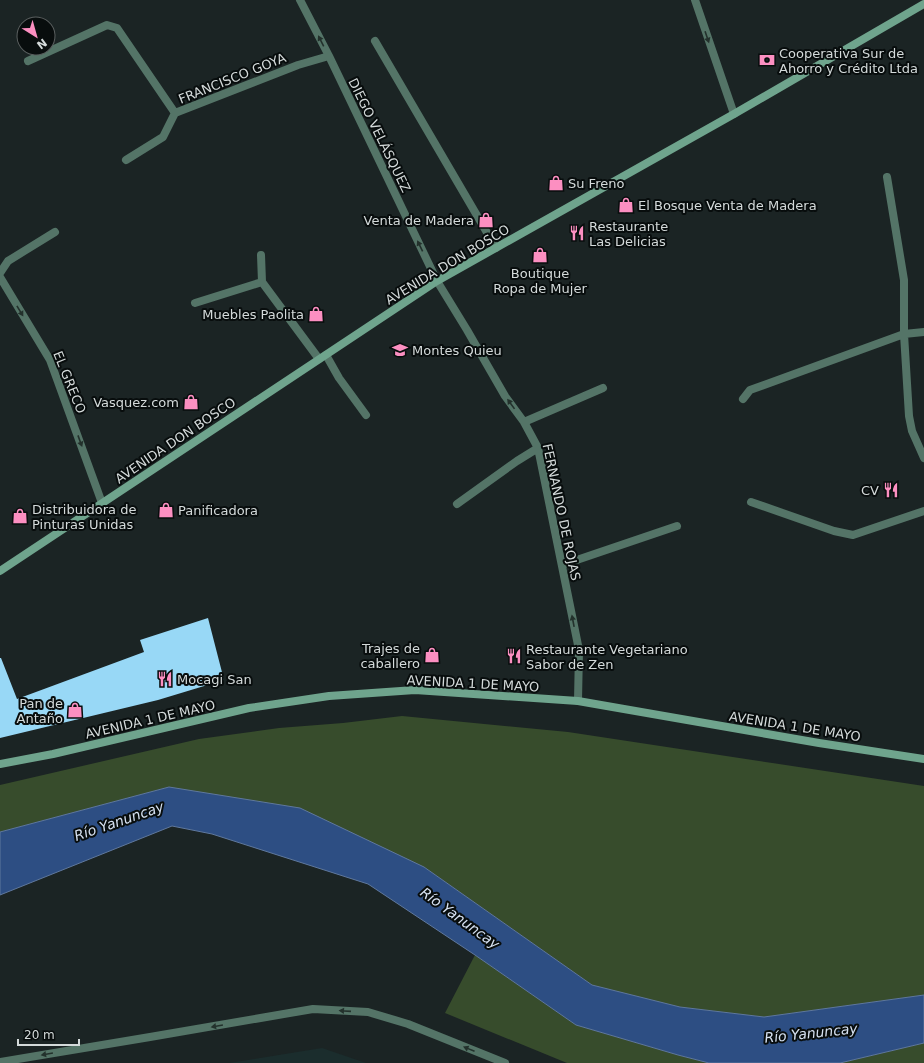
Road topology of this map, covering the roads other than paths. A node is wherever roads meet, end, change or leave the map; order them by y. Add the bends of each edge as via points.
1 (300, 0) edge
2 (695, 0) edge
3 (924, 4) edge
4 (375, 41) dead end
5 (328, 56) junction
6 (28, 60) dead end
7 (175, 113) junction
8 (734, 114) junction
9 (126, 160) dead end
10 (887, 177) dead end
11 (55, 232) dead end
12 (496, 248) junction
13 (261, 255) dead end
14 (0, 273) edge
15 (0, 277) edge
16 (437, 281) junction
17 (262, 282) junction
18 (195, 303) dead end
19 (924, 332) edge
20 (904, 334) junction
21 (323, 357) junction
22 (603, 388) dead end
23 (743, 400) dead end
24 (366, 415) dead end
25 (524, 422) junction
26 (538, 448) junction
27 (924, 458) edge
28 (751, 502) dead end
29 (102, 503) junction
30 (457, 504) dead end
31 (924, 511) edge
32 (677, 526) dead end
33 (562, 565) junction
34 (0, 571) edge
35 (578, 701) junction
36 (924, 759) edge
37 (0, 764) edge
38 (0, 1062) edge
39 (505, 1063) edge

5 -> 1 street, DIEGO VELÁSQUEZ
2 -> 8 street
3 - 8 main road, AVENIDA DON BOSCO
4 - 12 street
5 - 7 street, FRANCISCO GOYA via 298,65
16 -> 5 street, DIEGO VELÁSQUEZ
6 - 7 street, FRANCISCO GOYA via 107,25 117,28
7 - 9 street via 163,136
8 - 12 main road, AVENIDA DON BOSCO
10 - 20 street via 904,280
11 - 14 street via 8,261
12 - 16 main road, AVENIDA DON BOSCO
13 - 17 street
15 -> 29 street, EL GRECO via 50,360
16 - 21 main road, AVENIDA DON BOSCO
25 -> 16 street, FERNANDO DE ROJAS via 505,396
17 - 18 street
17 - 21 street
19 - 20 street
20 - 23 street via 750,390
20 - 27 street via 909,416 912,431
21 - 24 street
21 - 29 main road, AVENIDA DON BOSCO
22 - 25 street
25 - 26 street, FERNANDO DE ROJAS
26 - 30 street
26 - 33 street, FERNANDO DE ROJAS
28 - 31 street via 834,531 853,535
29 - 34 main road, AVENIDA DON BOSCO
32 - 33 street
35 -> 33 street, FERNANDO DE ROJAS via 579,650
35 - 36 main road, AVENIDA 1 DE MAYO
35 - 37 main road, AVENIDA 1 DE MAYO via 415,690 329,696 249,708
39 -> 38 street via 408,1024 368,1012 312,1009

